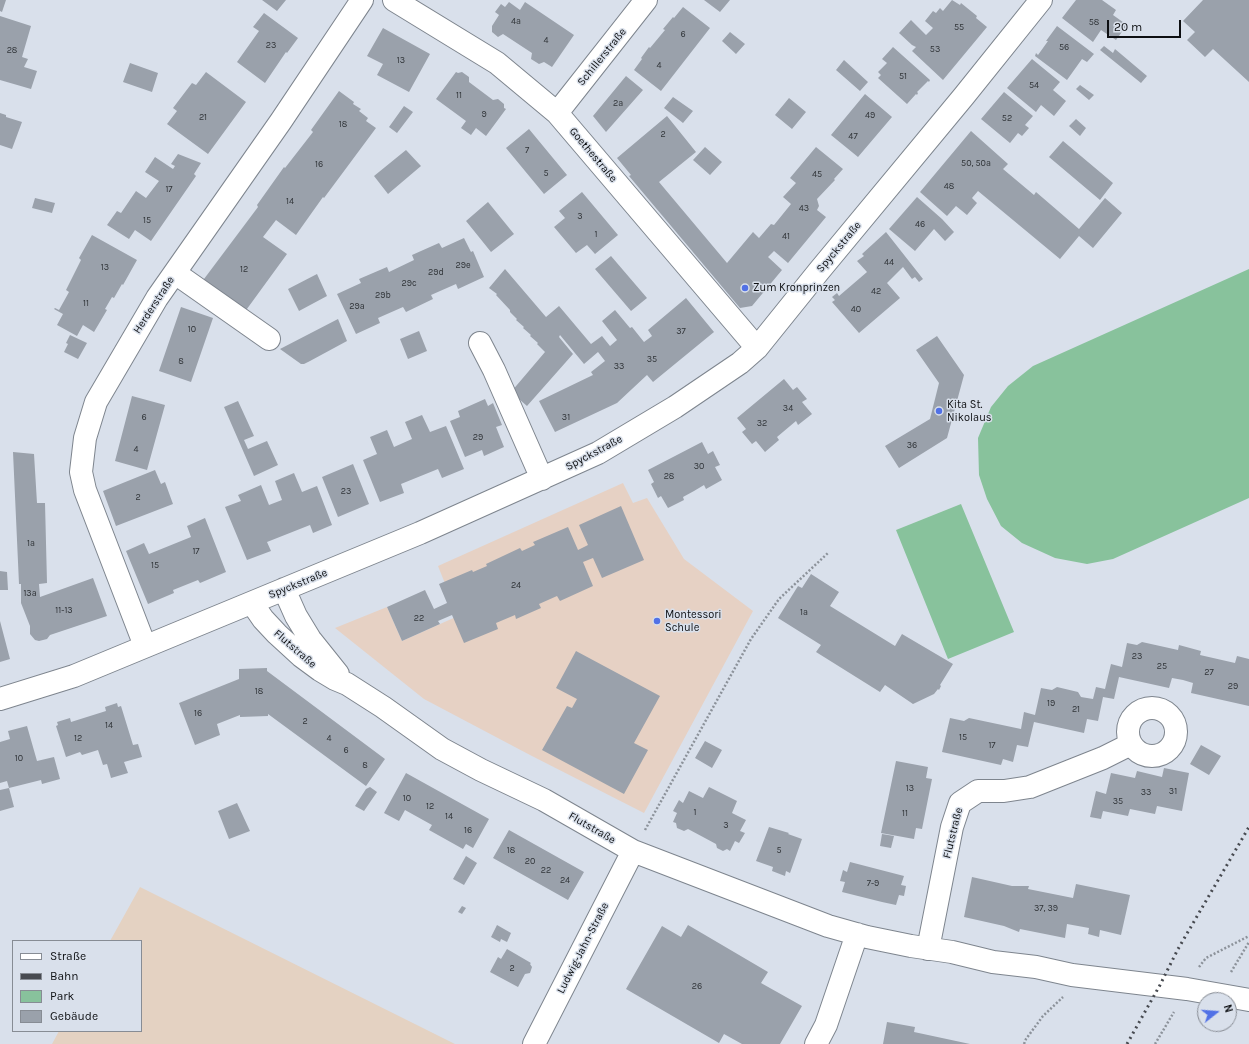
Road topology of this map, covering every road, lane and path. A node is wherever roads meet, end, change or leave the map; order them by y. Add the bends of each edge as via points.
1 (362, 0) edge
2 (394, 0) edge
3 (646, 0) edge
4 (1041, 0) edge
5 (557, 113) junction
6 (175, 273) junction
7 (269, 339) dead end
8 (480, 343) dead end
9 (757, 348) junction
10 (542, 479) junction
11 (828, 553) dead end
12 (284, 589) junction
13 (252, 603) junction
14 (145, 646) junction
15 (347, 684) junction
16 (0, 699) edge
17 (1131, 744) dead end
18 (632, 851) junction
19 (857, 934) junction
20 (1249, 942) edge
21 (928, 949) junction
22 (1072, 975) junction
23 (1200, 992) edge
24 (1221, 992) edge
25 (1237, 998) edge
26 (1249, 1000) edge
27 (534, 1044) edge
28 (816, 1044) edge
29 (1024, 1044) edge

1 - 6 street, Herderstraße
2 - 5 street, Goethestraße via 497,63
3 - 5 street, Schillerstraße
4 - 9 street, Spyckstraße
5 - 9 street, Goethestraße
6 - 7 street
6 - 14 street, Herderstraße via 157,298 96,402 85,438 81,472 85,490
8 - 10 street
9 - 10 street, Spyckstraße via 740,363 675,407 598,453
10 - 12 street, Spyckstraße
11 - 18 path via 779,599 751,639
12 - 13 street, Spyckstraße
12 - 15 street, Flutstraße via 310,639
13 - 14 street, Spyckstraße
13 - 15 street, Flutstraße via 263,619 300,656 334,679
14 - 16 street, Spyckstraße via 74,676
15 - 18 street, Flutstraße via 442,749 544,800
17 - 21 street, Flutstraße via 1030,787 978,791 960,803 952,826
18 - 19 street, Flutstraße via 828,926
18 - 27 street, Ludwig-Jahn-Straße
19 - 21 street, Flutstraße
19 - 28 street via 826,1025
20 - 24 path
21 - 22 street, Flutstraße
22 - 23 street, Flutstraße
22 - 29 path via 1066,995 1043,1016
25 - 26 street, Flutstraße

